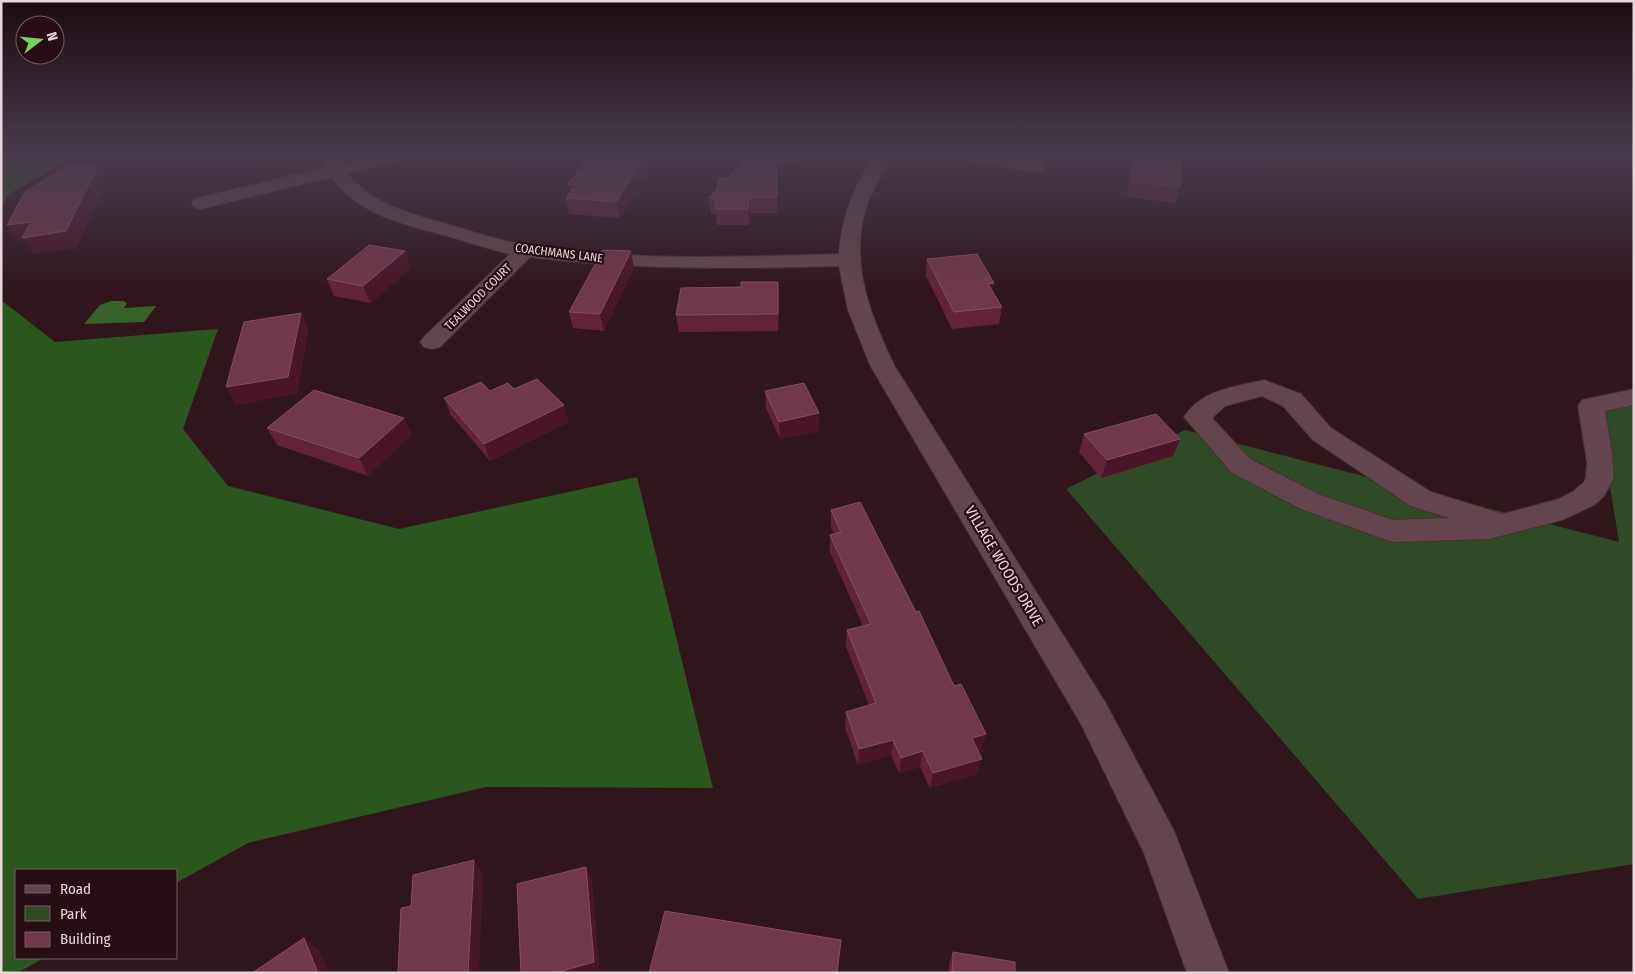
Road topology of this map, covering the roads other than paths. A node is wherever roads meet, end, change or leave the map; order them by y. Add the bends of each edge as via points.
1 (206, 201) edge
2 (373, 201) edge
3 (858, 201) edge
4 (201, 203) dead end
5 (525, 251) junction
6 (848, 260) junction
7 (432, 342) dead end
8 (1634, 398) edge
9 (1503, 525) junction
10 (1208, 973) edge

1 - 4 street
2 - 5 street, COACHMANS LANE via 392,213 430,226
3 - 6 street, VILLAGE WOODS DRIVE
5 - 6 street, COACHMANS LANE via 649,262
5 - 7 street, TEALWOOD COURT
6 - 10 street, VILLAGE WOODS DRIVE via 864,327 882,365 1093,713 1160,845
8 - 9 street via 1591,406 1600,479 1589,495 1553,513
9 - 9 street via 1392,531 1311,502 1241,466 1197,417 1216,400 1264,388 1292,400 1322,434 1421,499

